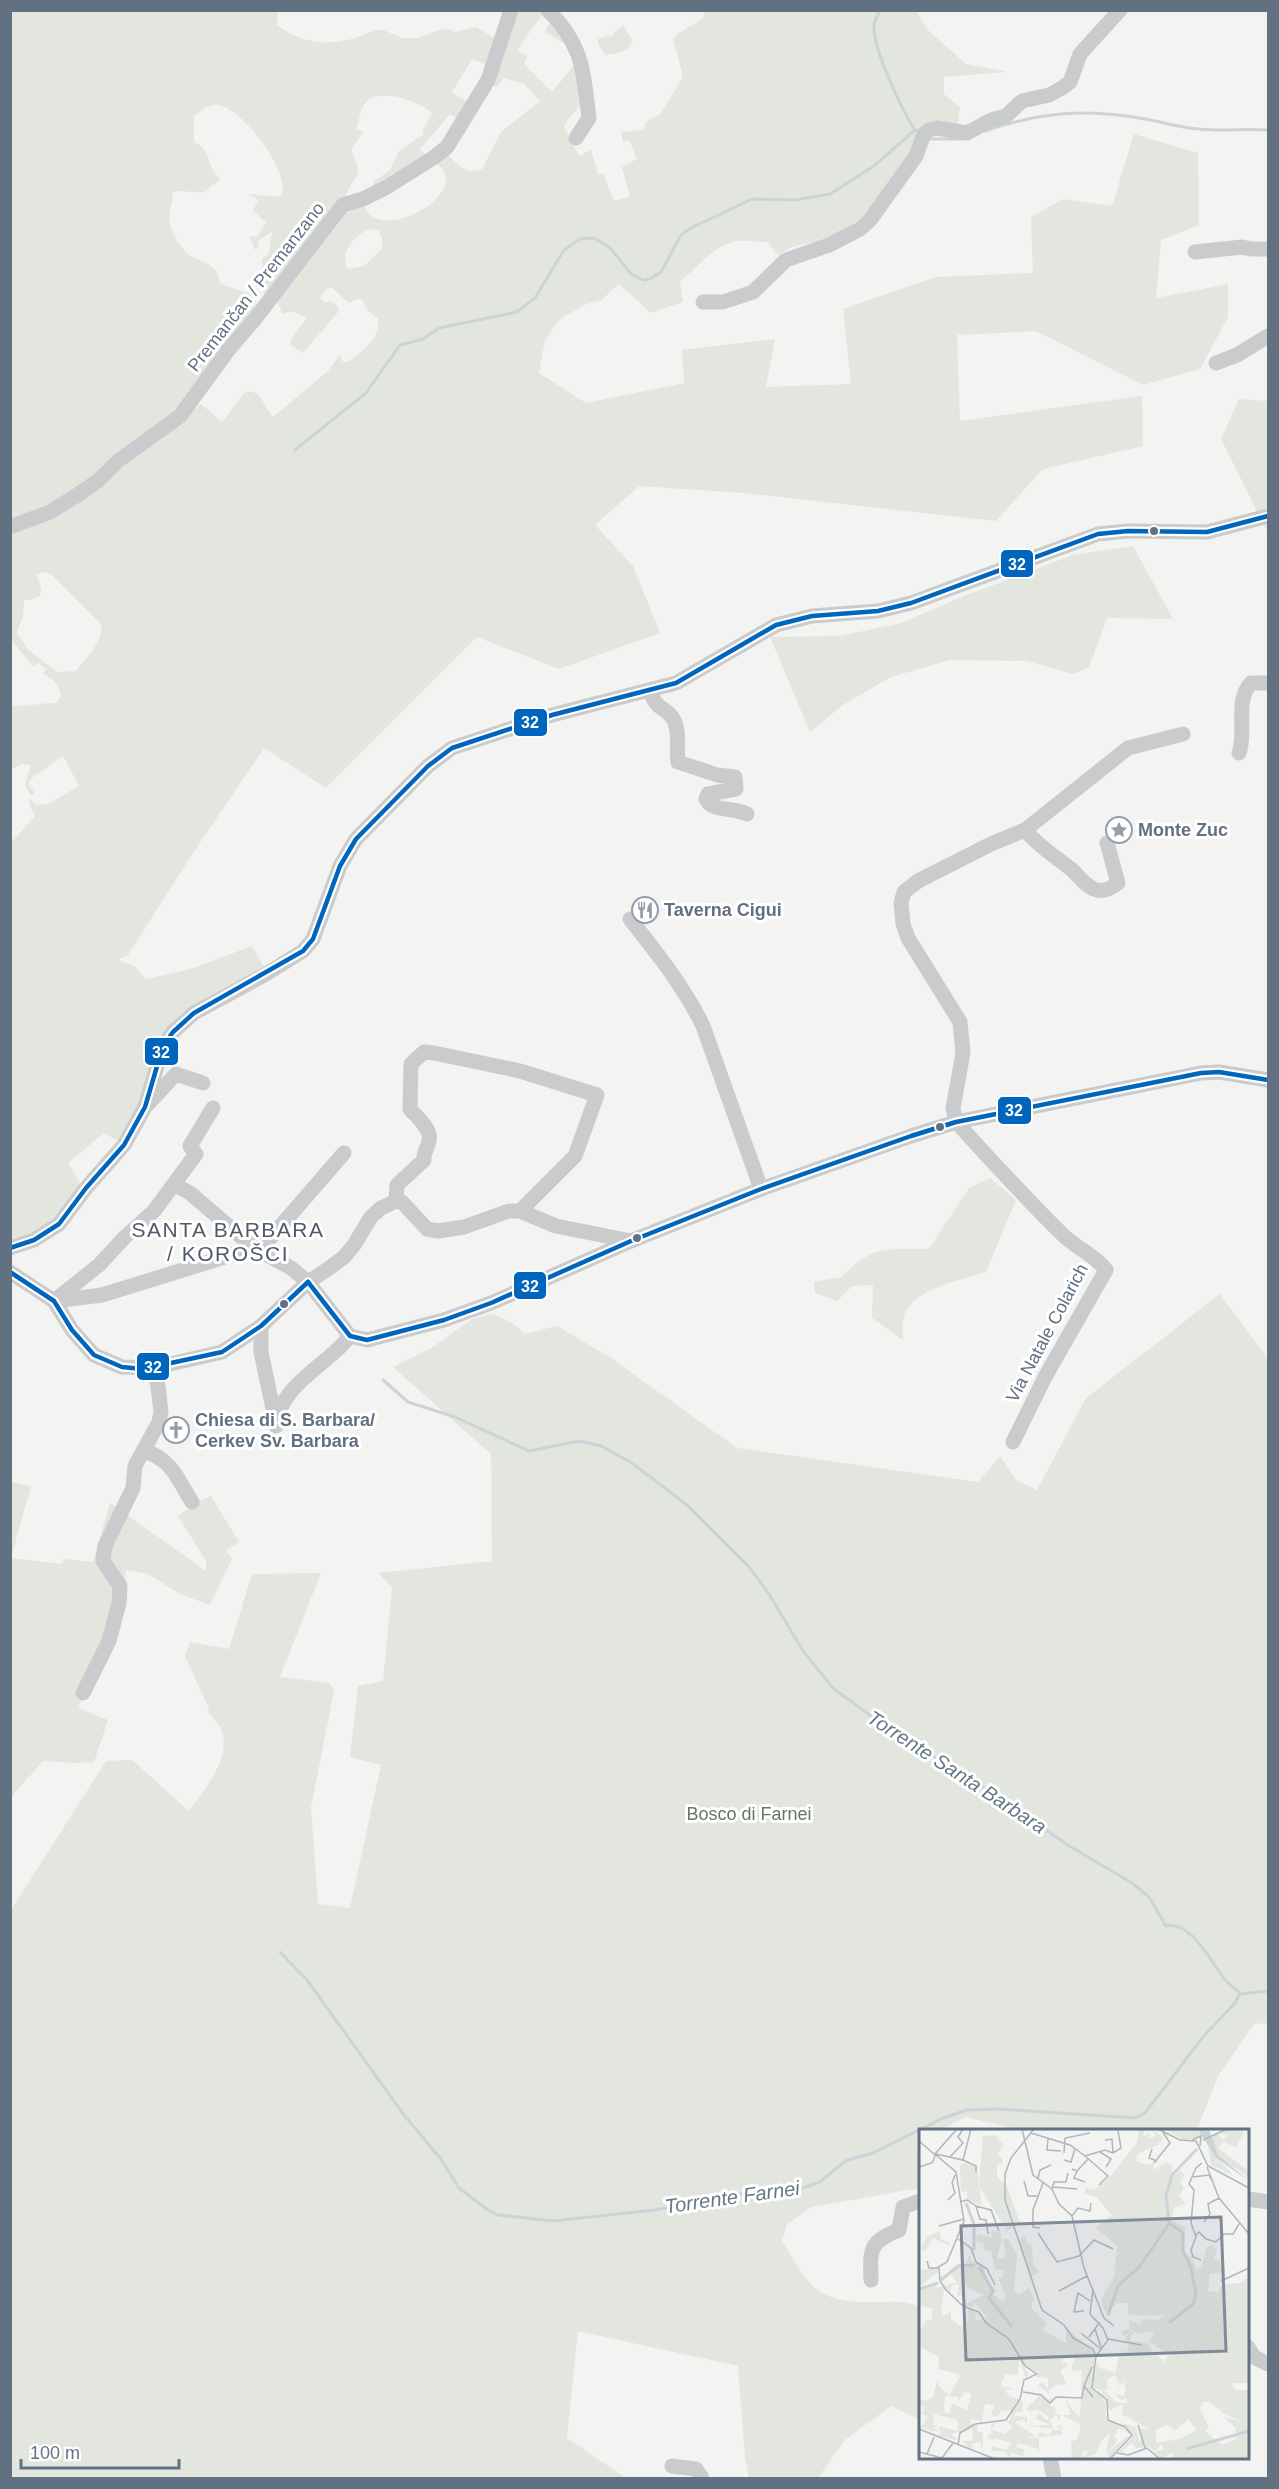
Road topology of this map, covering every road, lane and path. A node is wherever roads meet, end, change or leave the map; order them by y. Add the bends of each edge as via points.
1 (511, 10) edge
2 (548, 10) edge
3 (1120, 10) edge
4 (576, 138) dead end
5 (1269, 249) edge
6 (1195, 252) dead end
7 (703, 302) dead end
8 (1269, 336) edge
9 (1216, 363) dead end
10 (1269, 516) edge
11 (10, 527) edge
12 (1269, 683) edge
13 (650, 691) junction
14 (1183, 734) dead end
15 (1239, 753) dead end
16 (747, 814) dead end
17 (1026, 830) junction
18 (1107, 843) dead end
19 (630, 919) dead end
20 (1269, 1080) edge
21 (202, 1083) dead end
22 (145, 1107) junction
23 (213, 1107) dead end
24 (956, 1122) junction
25 (344, 1153) dead end
26 (174, 1185) junction
27 (761, 1189) junction
28 (396, 1201) junction
29 (520, 1210) junction
30 (631, 1241) junction
31 (10, 1248) edge
32 (256, 1250) junction
33 (10, 1272) edge
34 (308, 1282) junction
35 (54, 1301) junction
36 (261, 1326) junction
37 (350, 1336) junction
38 (153, 1368) junction
39 (1012, 1442) dead end
40 (144, 1451) junction
41 (192, 1502) dead end
42 (83, 1693) dead end
43 (1249, 2199) edge
44 (919, 2202) edge
45 (1269, 2202) edge
46 (871, 2280) dead end
47 (1249, 2349) edge
48 (1269, 2364) edge
49 (1050, 2459) edge
50 (672, 2466) dead end
51 (702, 2478) edge
52 (1054, 2478) edge

1 - 11 street, Premančan / Premanzano via 488,80 447,147 387,187 344,205 180,416 76,496 50,512
2 - 4 street via 579,51 582,63 589,118
3 - 7 street via 1080,54 1070,81 1062,88 1022,101 1006,116 967,132 929,130 916,156 860,229 786,260 753,291 723,302
5 - 6 street via 1242,247
8 - 9 street
10 - 13 street via 1207,532 1098,534 911,603 878,611 796,619 776,626 676,684
12 - 15 street via 1251,683 1246,689
13 - 16 street via 654,702 672,716 678,762 735,777 736,789 708,794 708,804
13 - 22 street via 510,728 441,755 352,845 340,866 313,939 303,951 194,1014 173,1032 163,1046
14 - 17 street via 1128,748
17 - 18 street via 1042,849 1100,891 1118,883
17 - 24 street via 918,881 904,892 901,903 908,938 960,1022 963,1053 953,1108
19 - 27 street via 676,978 703,1026
20 - 24 street via 1201,1073
21 - 22 street via 176,1074
22 - 31 street via 131,1143 86,1188 59,1224 34,1240
23 - 26 street via 190,1146 196,1154
24 - 27 street
24 - 39 street, Via Natale Colarich via 1065,1238 1106,1270
25 - 32 street
26 - 32 street via 190,1193
26 - 35 street via 154,1211
27 - 30 street
28 - 29 street via 409,1207 427,1229 438,1231
28 - 29 street via 397,1185 424,1160 429,1141 429,1132 410,1109 411,1064 424,1052 520,1071 597,1095 575,1156
28 - 34 street via 371,1217 344,1257
29 - 30 street via 556,1226
30 - 37 street via 444,1320 367,1340
32 - 34 street via 291,1268
32 - 35 street via 102,1295
33 - 35 street
34 - 36 street
34 - 37 street
35 - 38 street via 72,1330 94,1354 122,1367
36 - 37 street via 264,1374 276,1426 279,1412 294,1388
36 - 38 street via 222,1352
38 - 40 street via 161,1412
40 - 41 street via 168,1463
40 - 42 street via 135,1466 129,1499 105,1546 103,1561 120,1586 119,1604 109,1641
43 - 45 street
44 - 46 street via 903,2207 899,2230 879,2239 872,2248
47 - 48 street via 1254,2357
49 - 52 street
50 - 51 street via 696,2469

